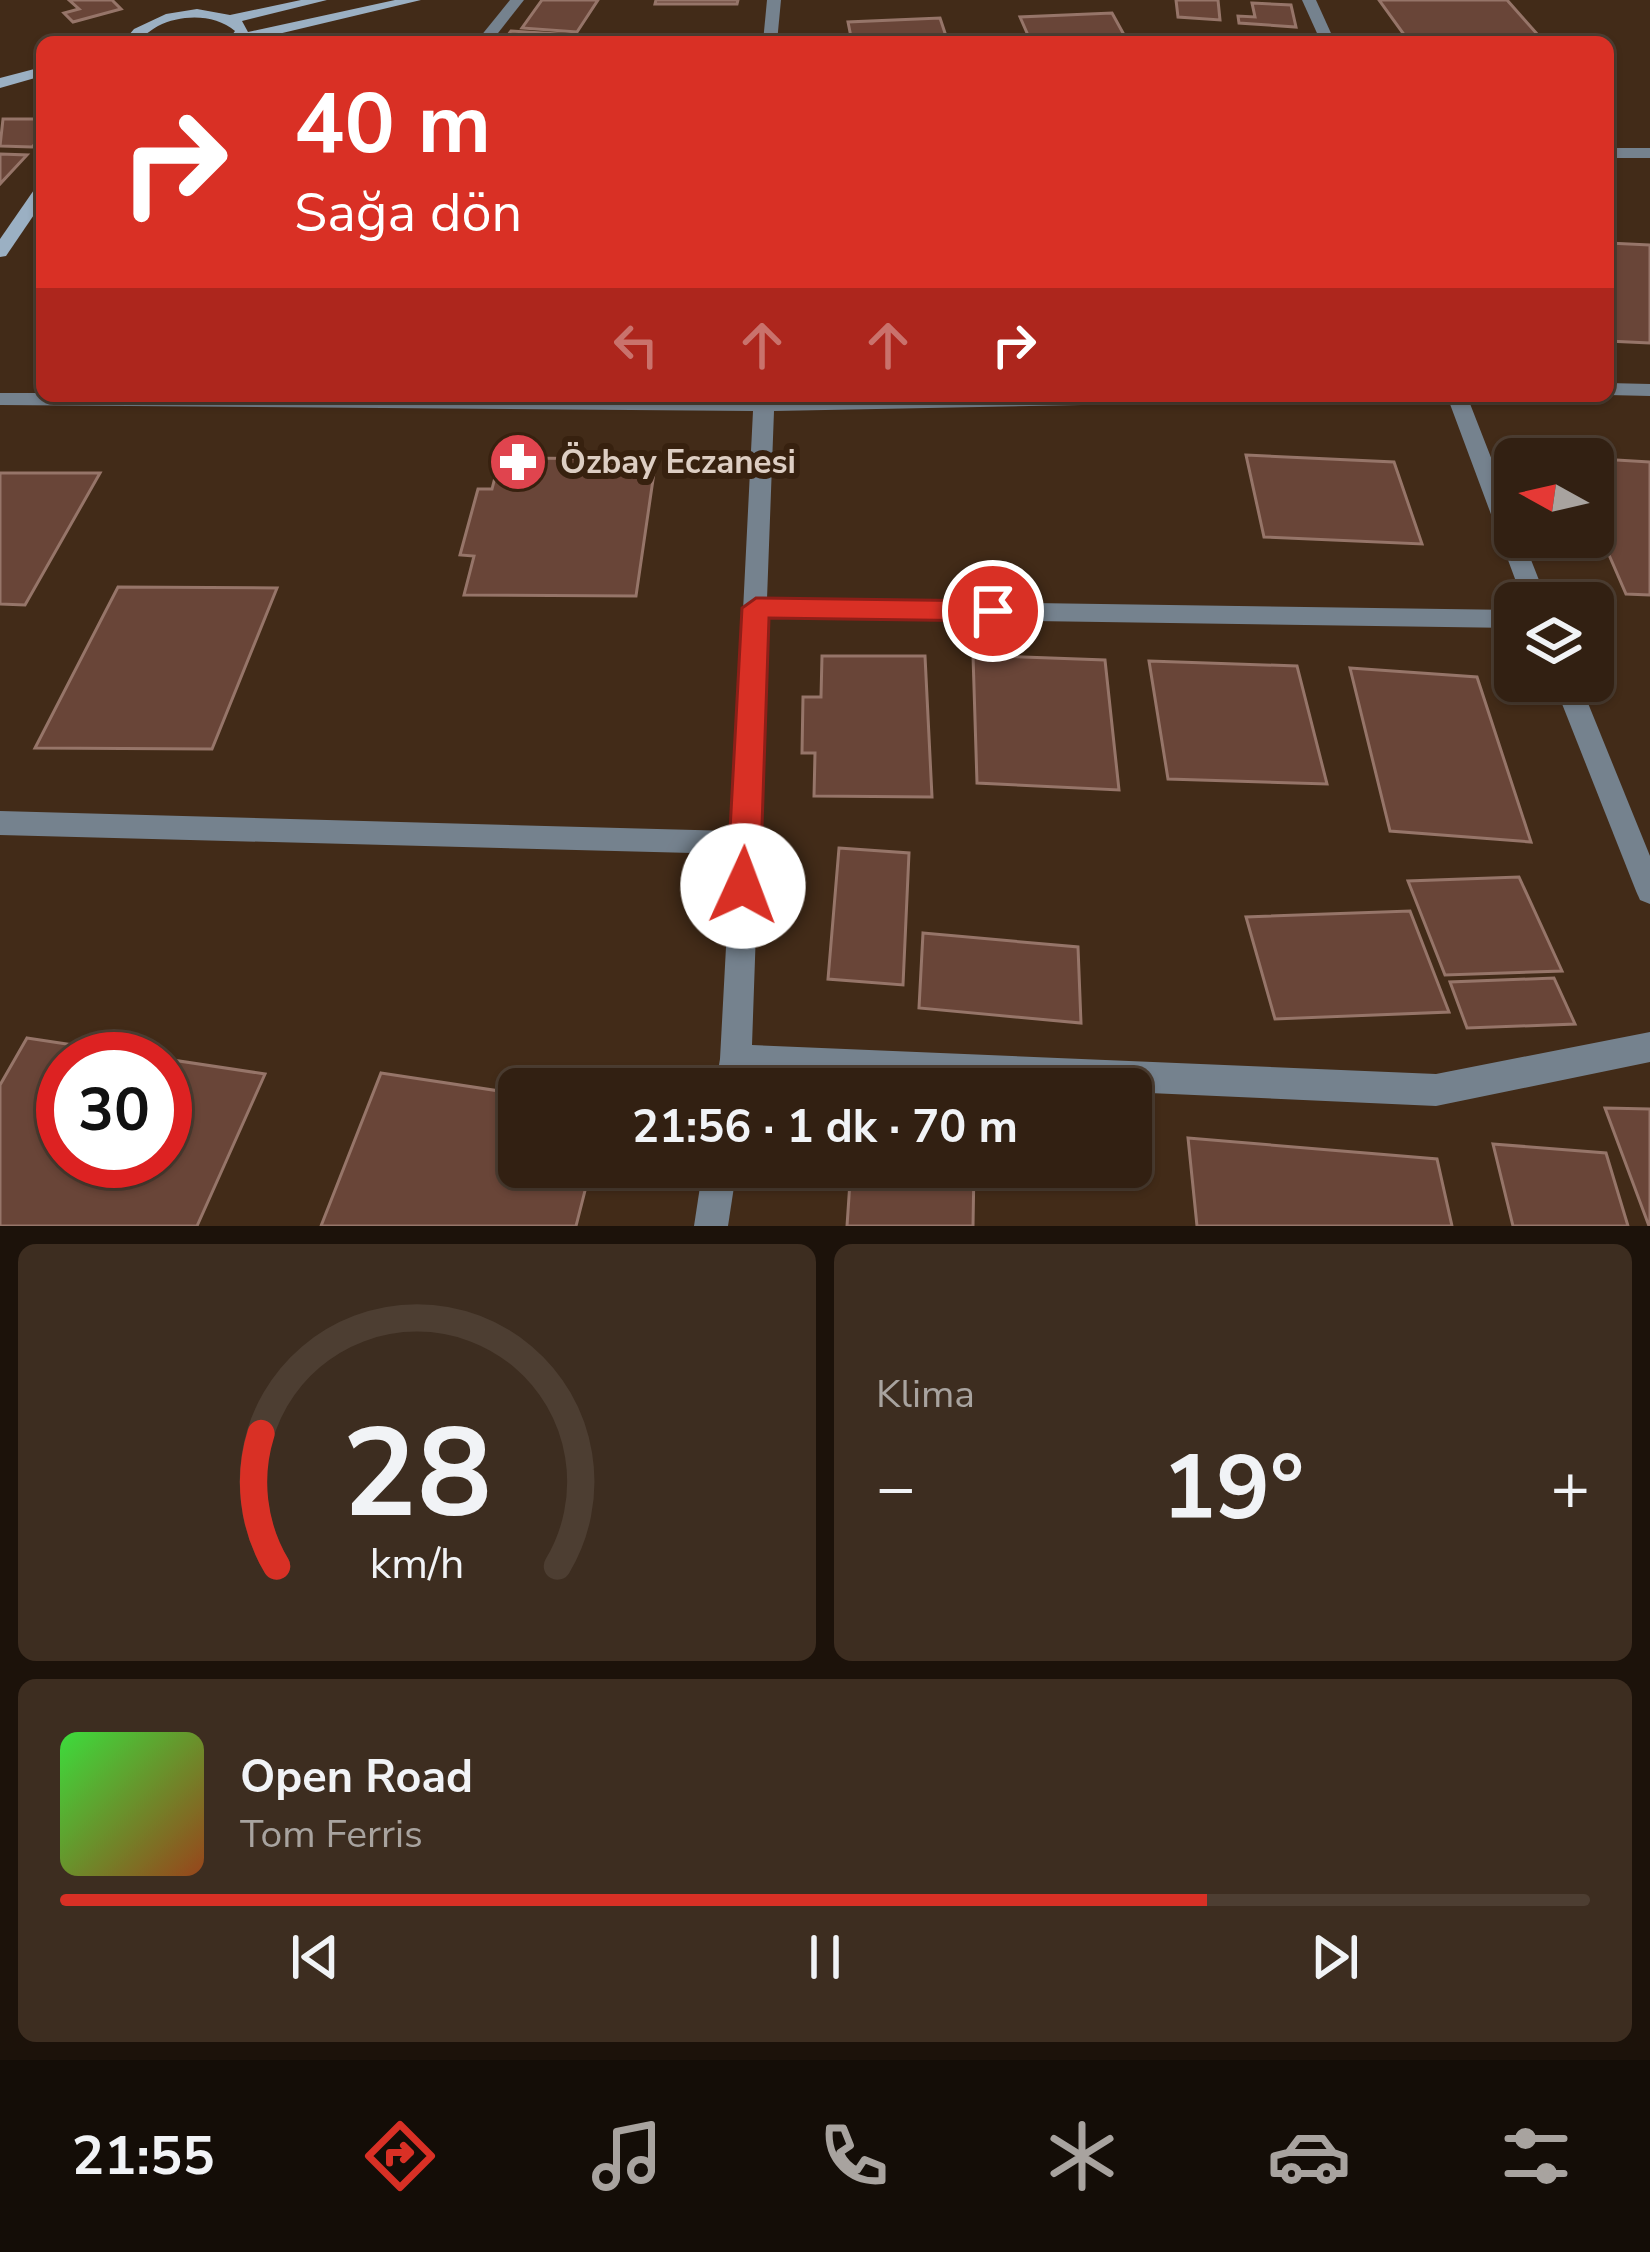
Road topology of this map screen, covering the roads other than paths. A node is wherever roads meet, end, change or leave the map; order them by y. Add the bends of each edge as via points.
1 (203, 0) edge
2 (248, 0) edge
3 (320, 0) edge
4 (414, 0) edge
5 (517, 0) edge
6 (774, 0) edge
7 (1309, 0) edge
8 (232, 19) junction
9 (159, 22) junction
10 (131, 36) edge
11 (239, 36) edge
12 (254, 36) edge
13 (488, 36) edge
14 (771, 36) edge
15 (1325, 36) edge
16 (36, 61) edge
17 (0, 70) edge
18 (36, 73) edge
19 (0, 83) edge
20 (1614, 153) edge
21 (1650, 153) edge
22 (36, 200) edge
23 (0, 252) edge
24 (1614, 388) edge
25 (1650, 390) edge
26 (0, 399) edge
27 (36, 399) edge
28 (764, 402) edge
29 (1459, 402) edge
30 (1528, 582) edge
31 (756, 608) junction
32 (1494, 619) edge
33 (1574, 702) edge
34 (0, 823) edge
35 (745, 843) junction
36 (1650, 891) edge
37 (1650, 1047) edge
38 (734, 1068) edge
39 (1152, 1084) edge
40 (717, 1188) edge
41 (711, 1226) edge

1 - 9 main road
2 - 8 main road
3 - 8 main road
4 - 12 main road
5 - 13 street
6 - 14 street
7 - 15 street
8 - 9 main road via 202,14
8 - 11 main road
9 - 10 main road
16 - 17 main road
18 - 19 main road
20 - 21 street
22 - 23 main road
24 - 25 street
26 - 27 street
28 - 31 street
29 - 30 street
31 - 32 street
31 - 35 street
33 - 36 street
34 - 35 street
35 - 38 street
37 - 39 street via 1436,1090
40 - 41 street

